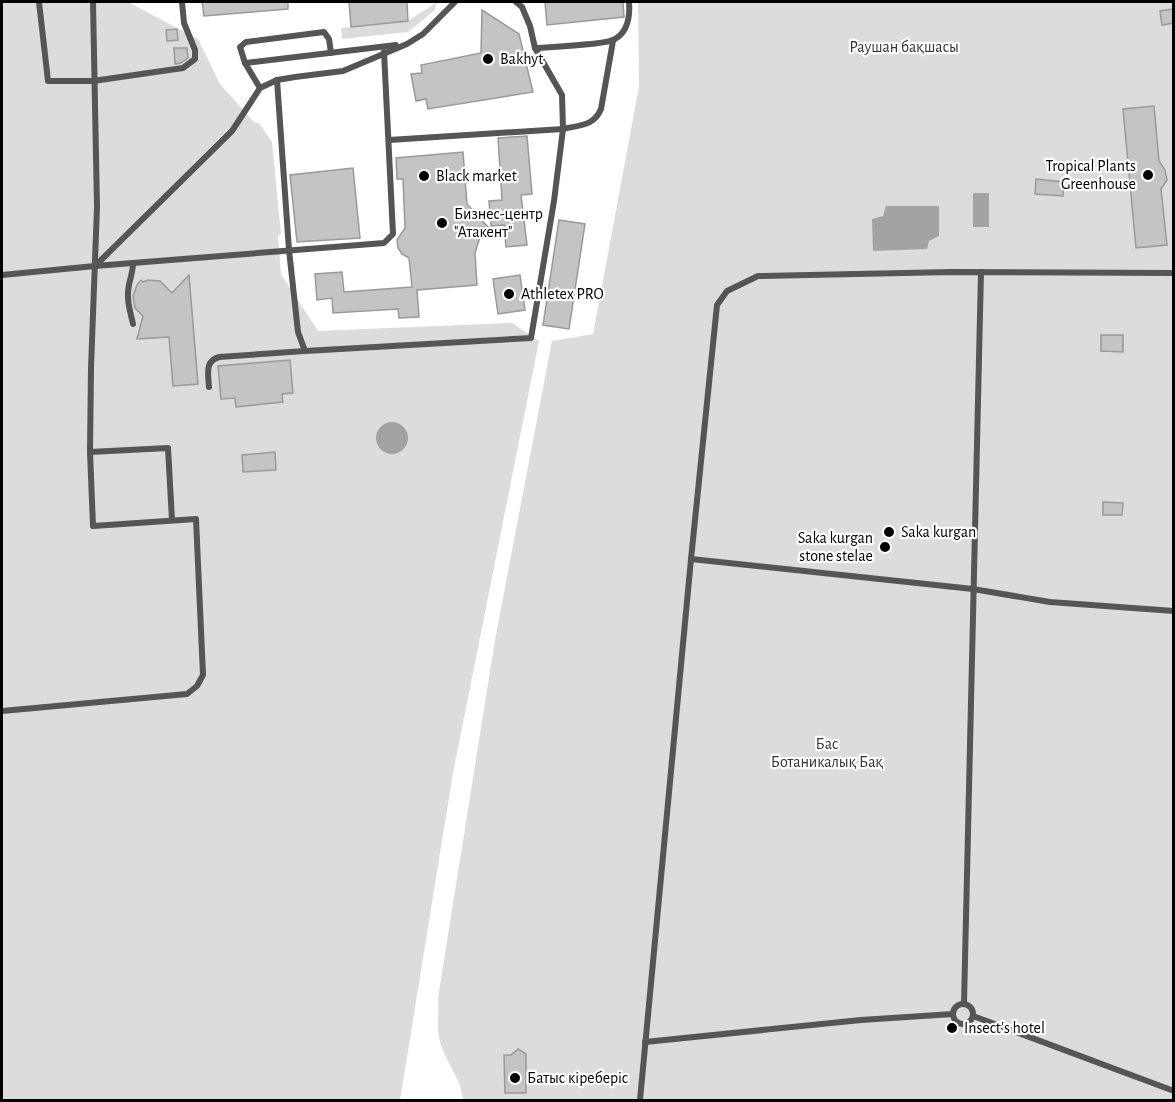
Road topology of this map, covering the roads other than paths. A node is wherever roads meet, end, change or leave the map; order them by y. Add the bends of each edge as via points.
1 (39, 2) edge
2 (93, 2) edge
3 (182, 2) edge
4 (455, 2) edge
5 (516, 2) edge
6 (629, 2) edge
7 (613, 41) junction
8 (407, 44) junction
9 (535, 48) junction
10 (384, 52) junction
11 (331, 53) junction
12 (244, 63) junction
13 (278, 80) junction
14 (93, 81) junction
15 (260, 88) junction
16 (563, 129) junction
17 (388, 140) junction
18 (289, 250) junction
19 (133, 263) junction
20 (95, 266) junction
21 (981, 272) junction
22 (1173, 273) edge
23 (2, 275) edge
24 (133, 324) dead end
25 (305, 351) junction
26 (209, 387) dead end
27 (90, 452) junction
28 (172, 520) junction
29 (691, 559) junction
30 (974, 589) junction
31 (1173, 611) edge
32 (2, 711) edge
33 (964, 1004) junction
34 (953, 1014) junction
35 (973, 1016) junction
36 (645, 1042) junction
37 (1173, 1091) edge
38 (639, 1101) edge

1 - 14 lane via 48,81
2 - 14 lane
3 - 14 lane via 195,59 183,68
4 - 8 lane via 423,34
5 - 9 lane via 530,26
6 - 7 lane via 630,16 623,33
7 - 9 lane
7 - 16 lane via 597,118
8 - 10 lane
8 - 11 lane
9 - 16 lane via 562,95
10 - 13 lane via 343,71
10 - 17 lane
11 - 12 lane
11 - 12 lane via 328,36 320,32 246,42 240,47
12 - 15 lane
13 - 15 lane
13 - 18 lane
14 - 20 lane
15 - 20 lane via 232,131
16 - 17 lane
16 - 25 lane via 531,338
17 - 18 lane via 393,234 390,239 384,243
18 - 19 lane
18 - 25 lane via 298,332
19 - 20 lane
19 - 24 lane via 128,291
20 - 23 lane
20 - 27 lane
21 - 22 lane
21 - 29 lane via 759,276 727,291 717,305
21 - 30 lane
25 - 26 lane via 212,359 208,364
27 - 28 lane via 168,448
27 - 28 lane via 93,526
28 - 32 lane via 196,519 204,663 197,686 187,694
29 - 30 lane
29 - 36 lane
30 - 31 lane via 1050,602
30 - 33 lane
33 - 34 lane via 956,1007
33 - 35 lane via 971,1008
34 - 35 lane via 962,1024
34 - 36 lane
35 - 37 lane
36 - 38 lane

